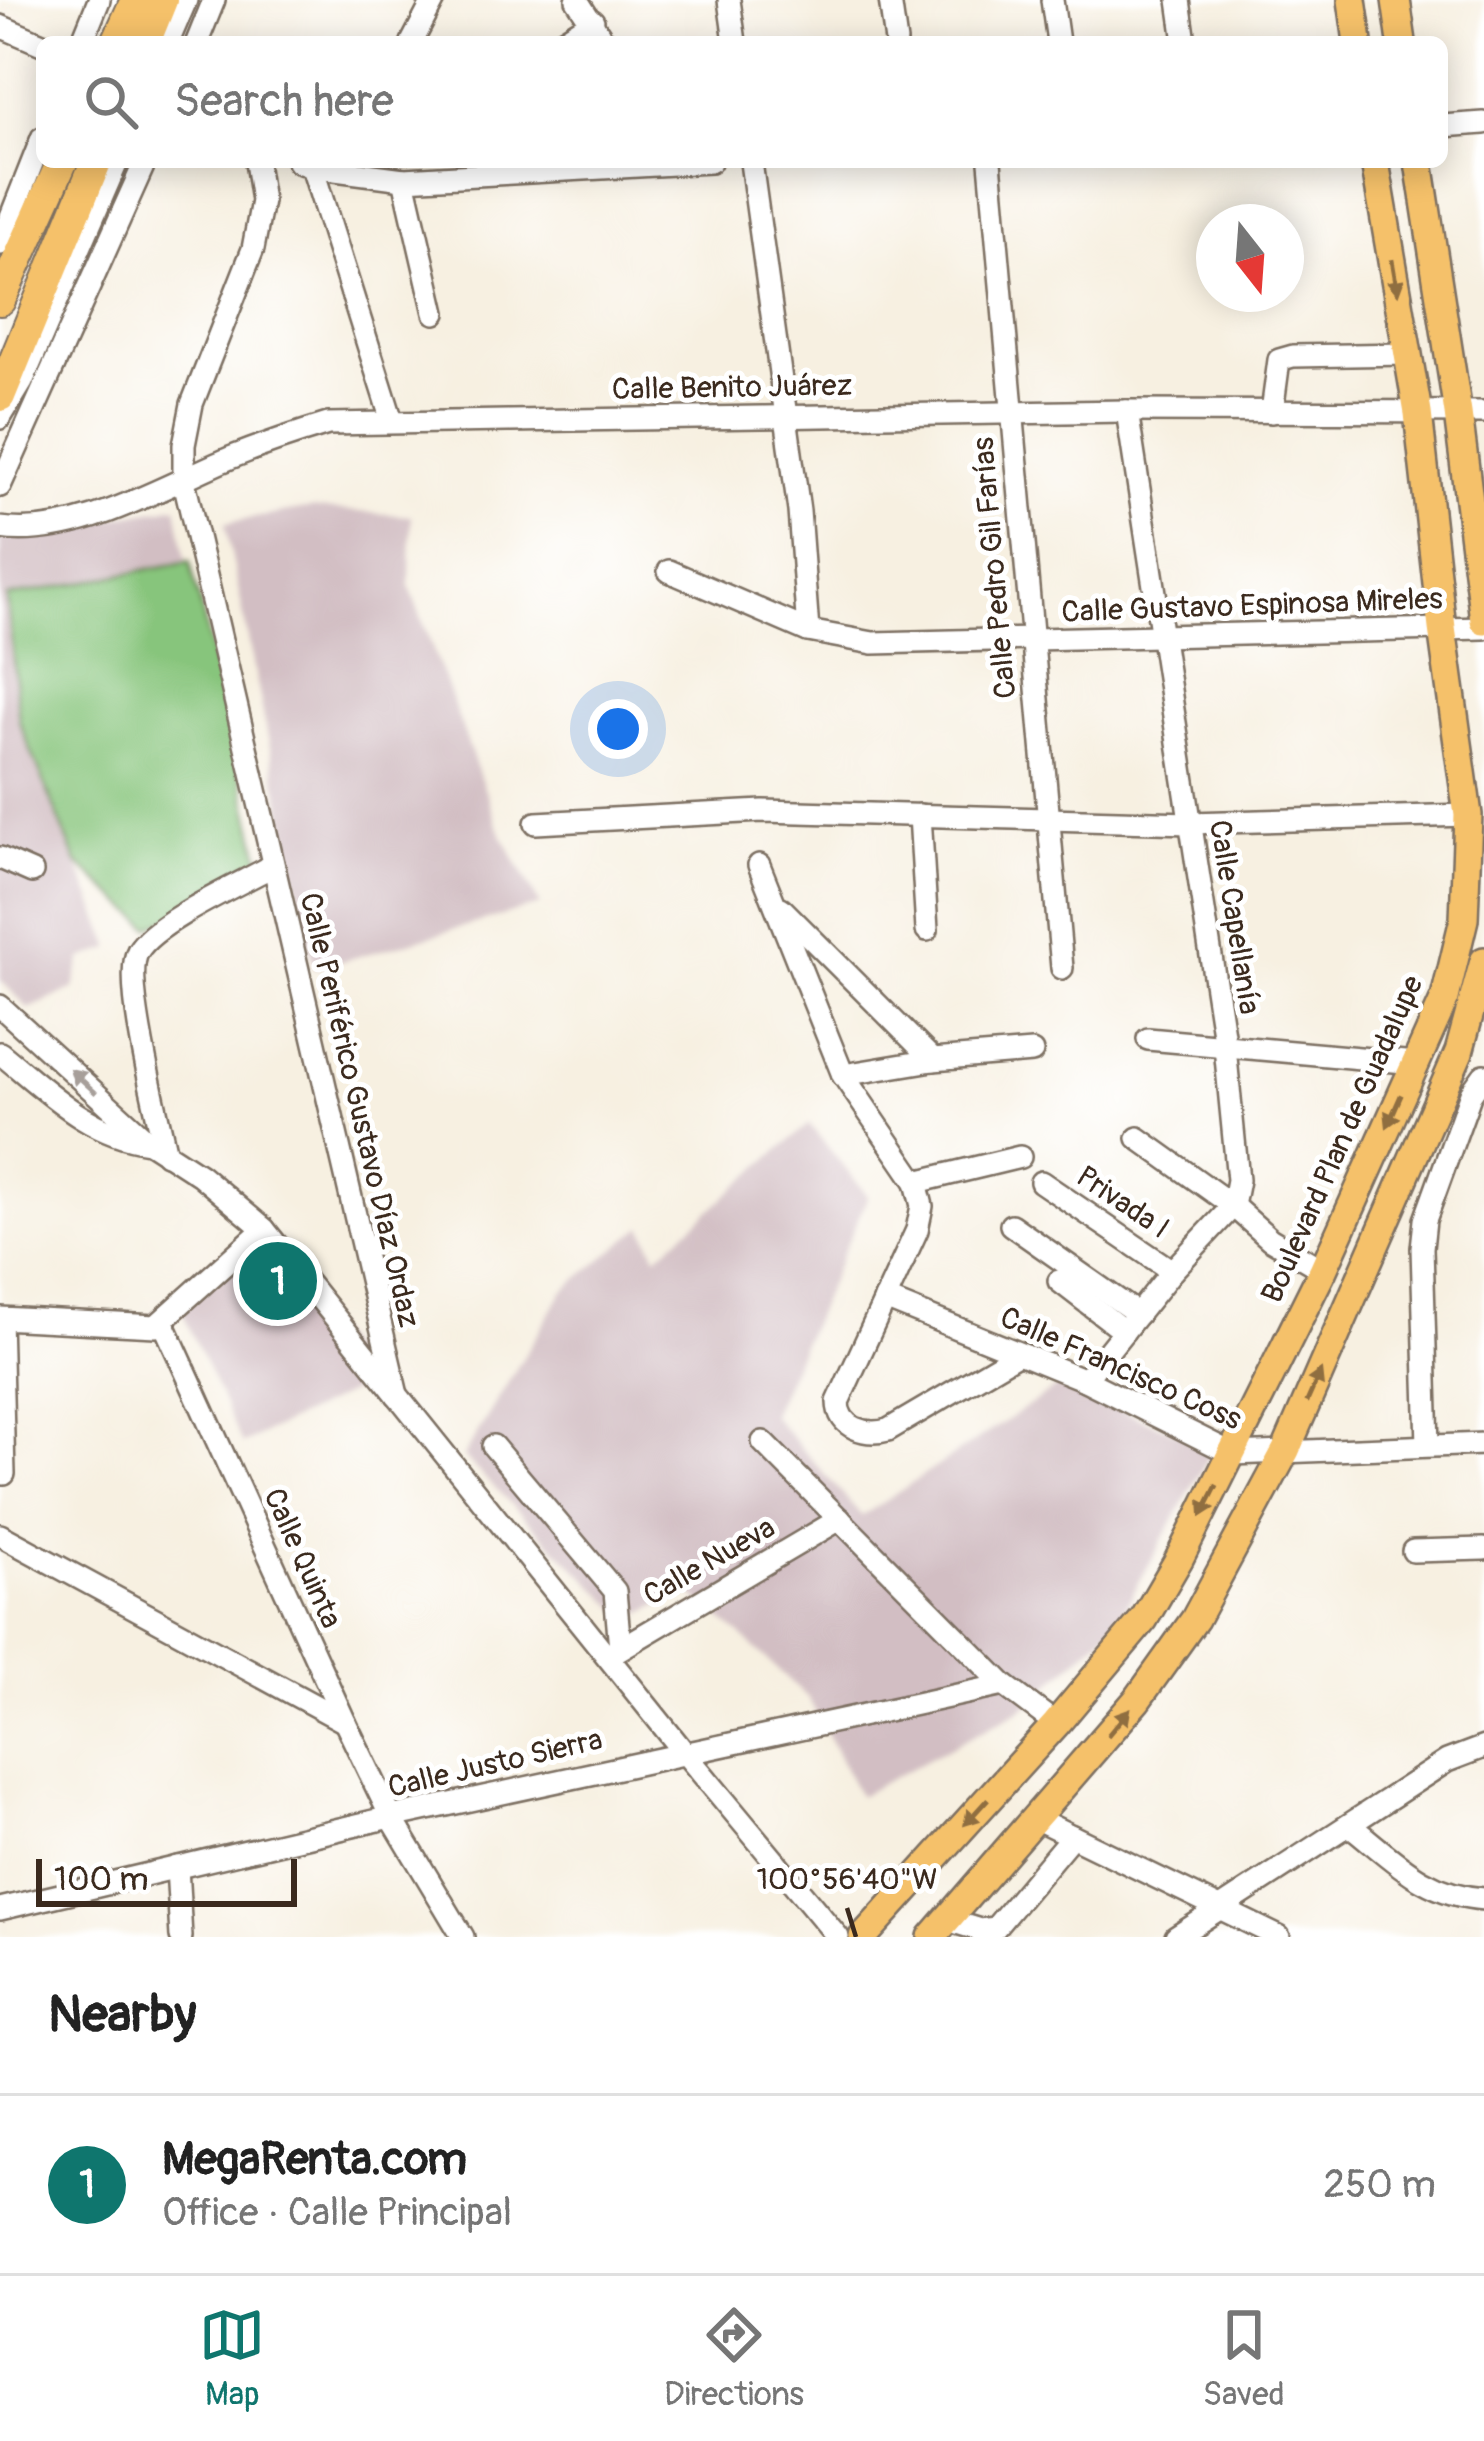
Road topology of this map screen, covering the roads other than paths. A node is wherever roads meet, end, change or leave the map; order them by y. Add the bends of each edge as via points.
1 (99, 0) edge
2 (162, 0) edge
3 (186, 0) edge
4 (214, 0) edge
5 (434, 0) edge
6 (577, 0) edge
7 (729, 0) edge
8 (890, 0) edge
9 (1052, 0) edge
10 (1179, 0) edge
11 (1352, 0) edge
12 (1396, 0) edge
13 (0, 26) edge
14 (131, 26) edge
15 (599, 32) edge
16 (84, 36) edge
17 (171, 36) edge
18 (199, 36) edge
19 (415, 36) edge
20 (734, 36) edge
21 (895, 36) edge
22 (1057, 36) edge
23 (1184, 36) edge
24 (1357, 36) edge
25 (1401, 36) edge
26 (36, 41) edge
27 (1484, 123) edge
28 (1448, 125) edge
29 (36, 153) edge
30 (59, 168) edge
31 (94, 168) edge
32 (114, 168) edge
33 (142, 168) edge
34 (257, 168) edge
35 (306, 168) edge
36 (326, 168) edge
37 (496, 168) edge
38 (752, 168) edge
39 (990, 168) edge
40 (1376, 168) edge
41 (1421, 168) edge
42 (458, 169) edge
43 (404, 179) junction
44 (0, 244) edge
45 (2, 288) edge
46 (435, 313) dead end
47 (1408, 354) junction
48 (0, 396) edge
49 (1127, 411) junction
50 (1272, 412) junction
51 (1418, 412) junction
52 (1471, 412) edge
53 (1010, 413) junction
54 (785, 416) junction
55 (0, 418) edge
56 (392, 421) junction
57 (184, 481) junction
58 (0, 486) edge
59 (0, 528) edge
60 (669, 571) dead end
61 (1484, 624) edge
62 (1442, 628) junction
63 (808, 631) junction
64 (1164, 638) junction
65 (1031, 642) junction
66 (920, 814) junction
67 (1468, 815) junction
68 (1048, 817) junction
69 (536, 823) dead end
70 (1190, 823) junction
71 (0, 858) edge
72 (759, 865) dead end
73 (272, 866) junction
74 (32, 872) dead end
75 (774, 902) junction
76 (927, 930) dead end
77 (1484, 961) edge
78 (1062, 968) dead end
79 (8, 1013) edge
80 (1148, 1039) dead end
81 (1225, 1047) junction
82 (1032, 1052) dead end
83 (0, 1054) edge
84 (933, 1060) junction
85 (1416, 1063) junction
86 (843, 1075) junction
87 (1484, 1076) edge
88 (1138, 1138) dead end
89 (158, 1148) junction
90 (1020, 1157) dead end
91 (916, 1182) junction
92 (1041, 1183) dead end
93 (1233, 1206) junction
94 (1010, 1225) dead end
95 (264, 1229) junction
96 (1323, 1270) junction
97 (1172, 1271) junction
98 (1059, 1281) dead end
99 (885, 1299) junction
100 (0, 1318) edge
101 (164, 1322) junction
102 (1131, 1323) junction
103 (1017, 1354) junction
104 (1085, 1380) junction
105 (397, 1395) junction
106 (763, 1442) dead end
107 (1484, 1444) edge
108 (1429, 1445) junction
109 (493, 1446) dead end
110 (1286, 1450) junction
111 (1233, 1454) junction
112 (4, 1474) dead end
113 (840, 1519) junction
114 (0, 1535) edge
115 (1484, 1549) edge
116 (1413, 1551) dead end
117 (614, 1652) junction
118 (1004, 1685) junction
119 (345, 1722) junction
120 (1056, 1724) junction
121 (1484, 1747) edge
122 (684, 1752) junction
123 (392, 1817) junction
124 (1037, 1819) junction
125 (1351, 1826) junction
126 (1072, 1836) junction
127 (177, 1867) junction
128 (1484, 1899) edge
129 (1223, 1907) junction
130 (0, 1909) edge
131 (940, 1929) edge
132 (181, 1937) edge
133 (464, 1937) edge
134 (838, 1937) edge
135 (863, 1937) edge
136 (1176, 1937) edge
137 (1279, 1937) edge

1 - 16 street
2 - 14 highway
3 - 17 street
4 - 18 street
5 - 19 street
6 - 15 street
7 - 20 street
8 - 21 street
9 - 22 street
10 - 23 street
11 - 24 main road
12 - 25 main road
13 - 26 street
27 - 28 street
29 - 44 street
30 - 45 highway
31 - 48 highway
32 - 55 street
33 - 58 street
34 - 57 street, Calle Periférico Gustavo Díaz Ordaz via 262,201 254,249 192,404
35 - 56 street
36 - 43 street
37 - 42 street
38 - 54 street
39 - 53 street, Calle Pedro Gil Farías
40 -> 47 main road, Boulevard Plan de Guadalupe
41 - 52 main road
42 - 43 street
43 - 46 street
47 - 50 street via 1279,360
47 - 51 main road, Boulevard Plan de Guadalupe
49 - 50 street, Calle Benito Juárez
49 - 53 street, Calle Benito Juárez
49 - 64 street, Calle Capellanía
50 - 51 street, Calle Benito Juárez
51 - 52 street, Calle Benito Juárez
51 - 62 main road, Boulevard Plan de Guadalupe
52 - 61 main road
53 - 54 street, Calle Benito Juárez
53 - 65 street, Calle Pedro Gil Farías
54 - 56 street, Calle Benito Juárez
54 - 63 street
56 - 57 street, Calle Benito Juárez via 328,424
57 - 59 street, Calle Benito Juárez via 121,508 20,531
57 - 73 street, Calle Periférico Gustavo Díaz Ordaz
60 - 63 street, Calle Gustavo Espinosa Mireles
61 - 62 street, Calle Gustavo Espinosa Mireles
62 - 64 street, Calle Gustavo Espinosa Mireles
62 - 67 main road, Boulevard Plan de Guadalupe
63 - 65 street, Calle Gustavo Espinosa Mireles via 873,643
64 - 65 street, Calle Gustavo Espinosa Mireles
64 - 70 street, Calle Capellanía
65 - 68 street, Calle Pedro Gil Farías
66 - 68 street
66 - 69 street
66 - 76 street
67 - 70 street
67 - 85 main road, Boulevard Plan de Guadalupe via 1464,919 1444,998
68 - 70 street
68 - 78 street, Calle Pedro Gil Farías
70 - 81 street, Calle Capellanía
71 - 74 street
72 - 75 street
73 - 89 street via 167,925 134,965
73 - 105 street, Calle Periférico Gustavo Díaz Ordaz
75 - 84 street
75 - 86 street
110 -> 77 main road via 1460,1052
89 -> 79 street
80 - 81 street
81 - 85 street
81 - 93 street, Calle Capellanía via 1238,1180
82 - 84 street
83 - 89 street via 83,1120
84 - 86 street
85 -> 96 main road, Boulevard Plan de Guadalupe
86 - 91 street
87 - 108 street via 1425,1220
88 - 93 street
89 - 95 street
90 - 91 street
91 - 99 street via 917,1230
92 - 97 street, Privada I
93 - 96 street
93 - 97 street
94 - 102 street
95 - 101 street
95 - 105 street
96 - 111 main road, Boulevard Plan de Guadalupe
97 - 102 street
98 - 102 street
99 - 103 street, Calle Francisco Coss
99 - 103 street via 838,1402 838,1413 862,1431 888,1430
100 - 101 street via 148,1328
100 - 112 street
101 - 119 street, Calle Quinta
102 - 104 street
103 - 104 street, Calle Francisco Coss
104 - 111 street, Calle Francisco Coss
105 - 117 street, Calle Periférico Gustavo Díaz Ordaz
106 - 113 street
107 - 108 street, Calle Francisco Coss
108 - 110 street, Calle Francisco Coss
109 - 117 street via 615,1591
110 - 111 street, Calle Francisco Coss
124 -> 110 main road via 1195,1619
111 -> 120 main road, Boulevard Plan de Guadalupe via 1144,1619
113 - 117 street, Calle Nueva
113 - 118 street
114 - 119 street
115 - 116 street
117 - 122 street, Calle Periférico Gustavo Díaz Ordaz
118 - 120 street
118 - 122 street, Calle Justo Sierra
119 - 123 street, Calle Quinta
120 -> 135 main road, Boulevard Plan de Guadalupe
121 - 125 street via 1447,1761
122 - 123 street, Calle Justo Sierra
122 - 134 street, Calle Periférico Gustavo Díaz Ordaz
123 - 127 street, Calle Justo Sierra
123 - 133 street, Calle Quinta
124 - 126 street
124 - 131 main road
125 - 128 street via 1421,1883
125 - 129 street
126 - 129 street
126 - 131 street via 995,1928
127 - 130 street, Calle Justo Sierra
127 - 132 street
129 - 136 street
129 - 137 street

